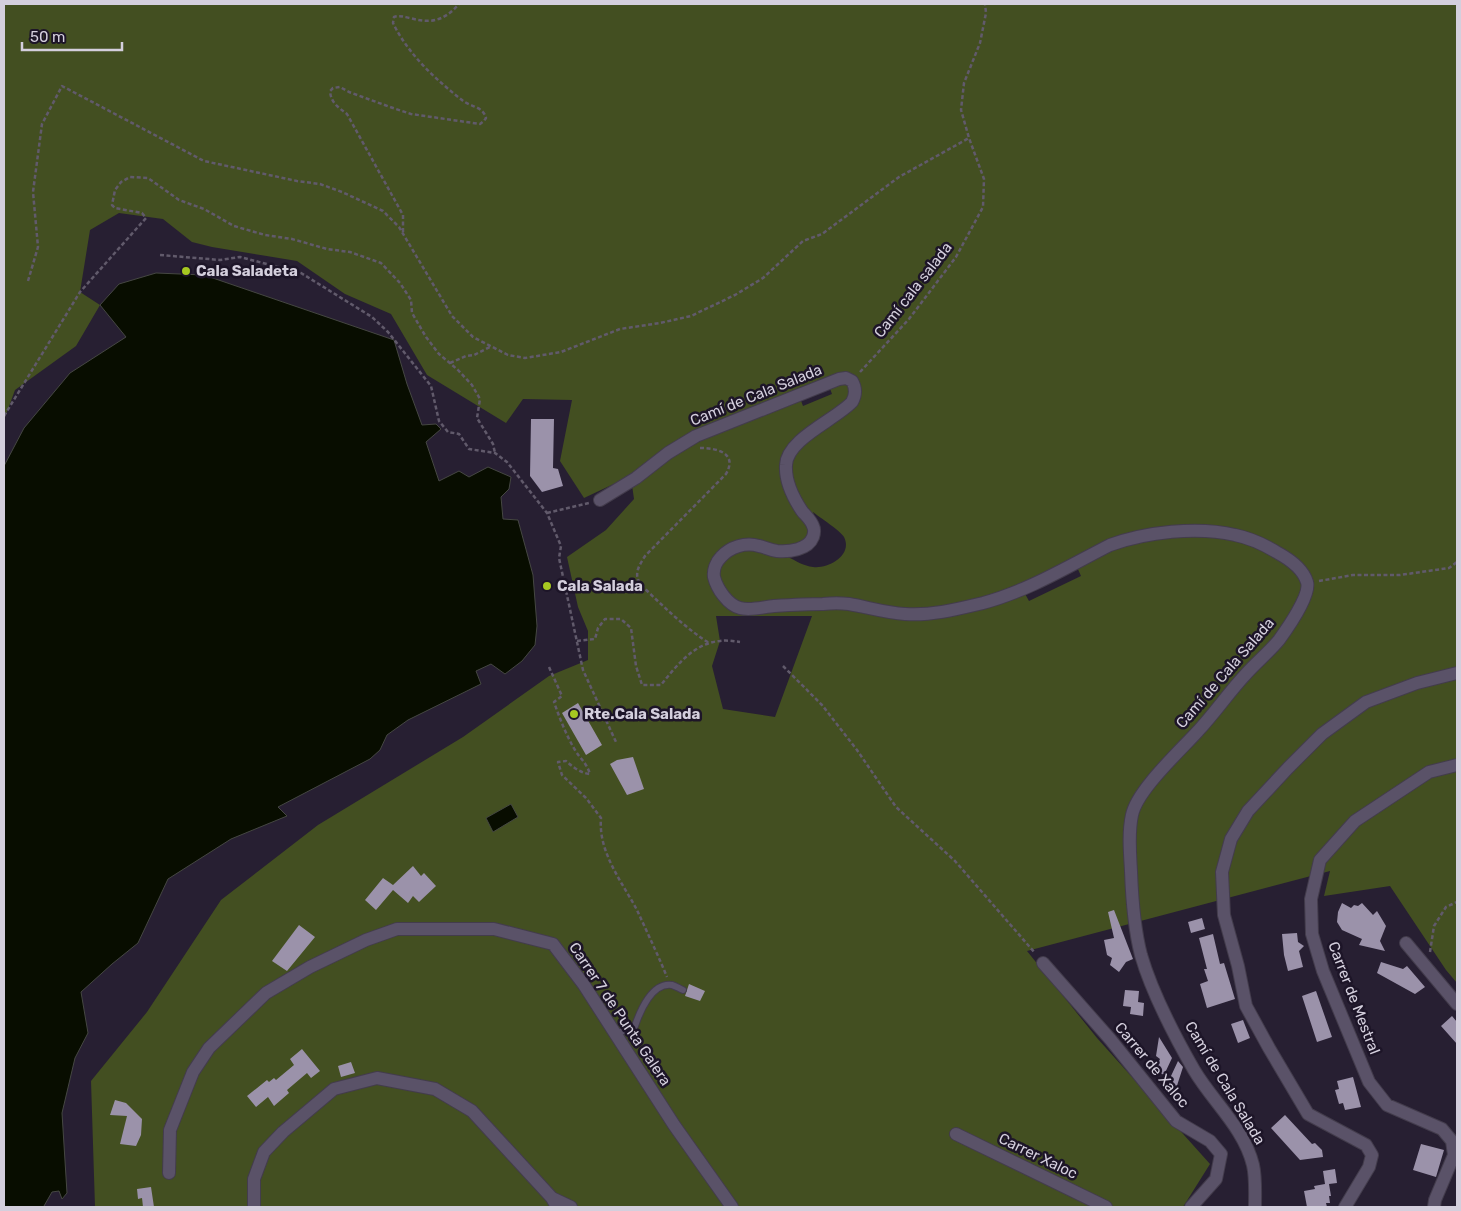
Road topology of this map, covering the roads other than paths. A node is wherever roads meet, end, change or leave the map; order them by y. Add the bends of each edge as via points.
1 (600, 500) road end
2 (1457, 672) edge
3 (1457, 765) edge
4 (1406, 943) dead end
5 (1043, 963) road end
6 (683, 990) dead end
7 (1457, 1004) edge
8 (616, 1034) junction
9 (956, 1134) dead end
10 (169, 1172) dead end
11 (554, 1202) edge
12 (254, 1207) edge
13 (571, 1207) edge
14 (732, 1207) edge
15 (1106, 1207) edge
16 (1191, 1207) edge
17 (1255, 1207) edge
18 (1345, 1207) edge
19 (1434, 1207) edge

1 - 17 street, Camí de Cala Salada via 696,436 846,378 852,381 855,391 852,402 805,437 787,458 789,483 802,511 814,526 813,543 790,551 741,545 724,553 714,568 714,577 728,600 739,608 847,604 904,614 941,612 1011,594 1120,541 1169,532 1236,535 1274,550 1300,570 1308,583 1301,606 1280,638 1143,792 1133,810 1129,831 1133,907 1146,970 1195,1072 1248,1150 1254,1170
2 - 18 street via 1366,702 1322,734 1248,811 1231,839 1222,872 1224,915 1246,1006 1255,1023 1308,1114 1366,1145 1372,1155 1369,1167
3 - 19 street, Carrer de Mestral via 1429,772 1355,821 1320,860 1311,899 1312,934 1323,971 1369,1082 1387,1105 1442,1129 1452,1141 1454,1155
4 - 7 street
5 - 16 street, Carrer de Xaloc via 1176,1120 1210,1141 1220,1154 1216,1179
6 - 8 lane via 671,985 656,989 635,1026
8 - 10 street, Carrer 7 de Punta Galera via 553,944 494,928 397,929 310,967 266,993 209,1048 193,1072 170,1130
8 - 14 street, Carrer 7 de Punta Galera via 674,1125
9 - 15 street, Carrer Xaloc
11 - 12 street via 472,1111 435,1089 377,1078 334,1089 283,1132 264,1152 254,1179
11 - 13 street

